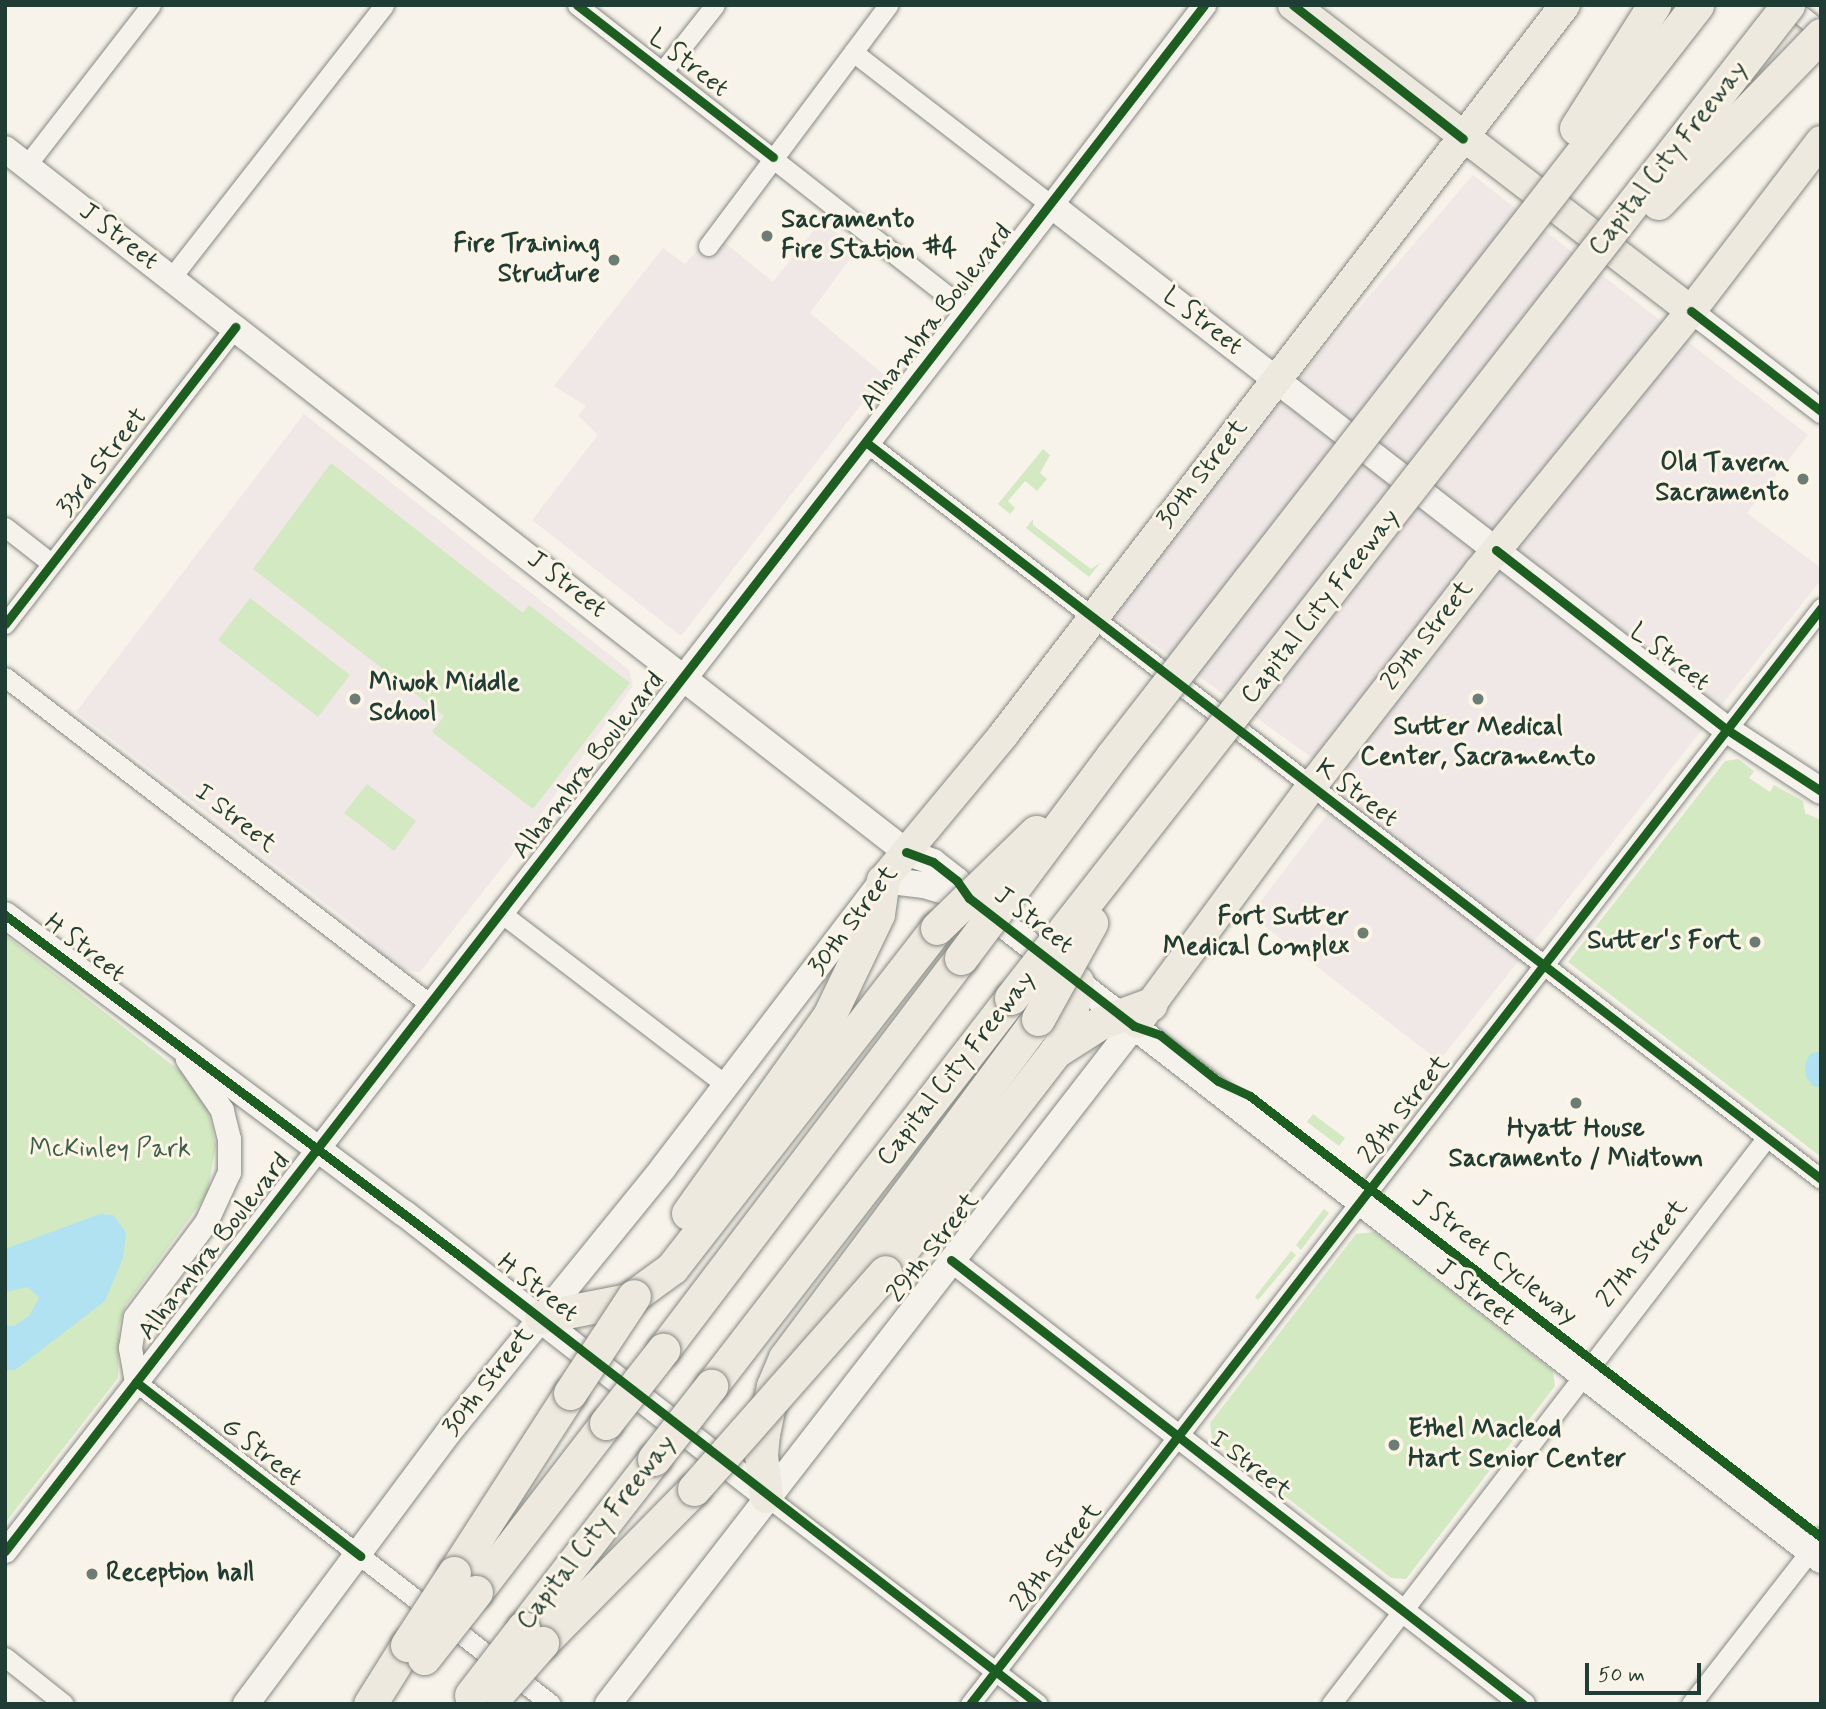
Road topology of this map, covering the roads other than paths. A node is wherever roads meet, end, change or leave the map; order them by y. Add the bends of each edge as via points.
1 (152, 5) edge
2 (384, 5) edge
3 (577, 5) edge
4 (715, 5) edge
5 (888, 5) edge
6 (1204, 5) edge
7 (1293, 5) edge
8 (1565, 5) edge
9 (1654, 5) edge
10 (1697, 5) edge
11 (1788, 5) edge
12 (1821, 33) edge
13 (853, 52) junction
14 (663, 72) junction
15 (1463, 139) junction
16 (1821, 141) edge
17 (5, 149) edge
18 (773, 157) junction
19 (26, 166) junction
20 (1051, 205) junction
21 (708, 246) dead end
22 (171, 278) junction
23 (1478, 285) junction
24 (1691, 311) junction
25 (968, 312) junction
26 (1545, 321) junction
27 (235, 327) junction
28 (1276, 380) junction
29 (1821, 411) edge
30 (867, 443) junction
31 (5, 527) edge
32 (1496, 550) junction
33 (51, 563) junction
34 (1821, 608) edge
35 (1094, 616) junction
36 (5, 624) edge
37 (5, 677) edge
38 (684, 678) junction
39 (1726, 729) junction
40 (1112, 756) junction
41 (1311, 787) junction
42 (1821, 791) edge
43 (1137, 841) junction
44 (906, 852) junction
45 (883, 880) junction
46 (969, 898) junction
47 (501, 913) junction
48 (5, 915) edge
49 (1543, 964) junction
50 (1077, 982) junction
51 (430, 1004) junction
52 (1135, 1015) junction
53 (173, 1044) junction
54 (1056, 1051) junction
55 (727, 1086) junction
56 (1767, 1137) junction
57 (317, 1150) junction
58 (1821, 1179) edge
59 (1359, 1203) junction
60 (951, 1260) junction
61 (541, 1317) junction
62 (1582, 1376) junction
63 (136, 1382) junction
64 (1179, 1436) junction
65 (766, 1496) junction
66 (1817, 1550) edge
67 (5, 1551) edge
68 (360, 1556) junction
69 (465, 1582) junction
70 (1402, 1610) junction
71 (533, 1635) junction
72 (415, 1652) junction
73 (5, 1657) edge
74 (996, 1671) junction
75 (475, 1701) edge
76 (64, 1704) edge
77 (246, 1704) edge
78 (370, 1704) edge
79 (388, 1704) edge
80 (551, 1704) edge
81 (608, 1704) edge
82 (970, 1704) edge
83 (1038, 1704) edge
84 (1331, 1704) edge
85 (1523, 1704) edge
86 (1691, 1704) edge

1 - 19 street
2 - 22 street
3 - 14 street, L Street
4 - 14 street
5 - 13 street
6 - 20 street, Alhambra Boulevard
7 - 15 main road
8 - 15 main road, 30th Street
9 - 23 highway, bridge
10 - 23 highway, bridge
11 - 12 street
11 - 26 highway, Capital City Freeway, bridge
12 - 26 highway, bridge
13 - 18 street
13 - 20 street, L Street
14 - 18 street, L Street
15 - 24 main road
15 - 28 main road, 30th Street
16 - 24 main road, 29th Street
17 - 19 main road, J Street
18 - 21 street
18 - 25 street, L Street
19 - 22 main road, J Street
20 - 25 main road, Alhambra Boulevard
20 - 28 main road, L Street
22 - 27 main road, J Street
23 - 40 highway, bridge
24 - 29 street
24 - 32 main road, 29th Street
25 - 30 main road, Alhambra Boulevard
26 - 43 highway, Capital City Freeway, bridge
27 - 33 street, 33rd Street
27 - 38 main road, J Street
28 - 32 main road, L Street
28 - 35 main road, 30th Street
30 - 35 street, K Street
30 - 38 main road, Alhambra Boulevard
31 - 33 street
32 - 39 main road, L Street
32 - 41 main road, 29th Street
33 - 36 street, 33rd Street
34 - 39 street, 28th Street
35 - 41 street, K Street
35 - 44 main road, 30th Street
37 - 51 street, I Street
38 - 44 main road, J Street
38 - 47 street, Alhambra Boulevard
39 - 42 main road, L Street
39 - 49 street, 28th Street
40 - 61 highway, bridge via 937,928 672,1268 628,1300
40 - 69 highway, bridge via 607,1423
41 - 49 street, K Street
41 - 52 main road, 29th Street
43 - 65 highway, bridge via 1038,1019 785,1358 773,1386 764,1433 761,1455
43 - 71 highway, Capital City Freeway, bridge via 654,1459
44 - 45 main road, 30th Street
44 - 46 main road, J Street via 933,862
45 - 46 main road via 924,885
45 - 55 main road, 30th Street
45 - 69 highway, bridge via 878,914 829,1016 692,1206 570,1393
46 - 50 main road, J Street
47 - 51 street, Alhambra Boulevard
47 - 55 street
48 - 53 main road, H Street
49 - 56 street, K Street
49 - 59 street, 28th Street
50 - 52 main road, J Street
50 - 54 highway via 1069,1031
51 - 57 street, Alhambra Boulevard
52 - 54 highway
52 - 59 main road, J Street
52 - 60 main road, 29th Street
53 - 57 main road, H Street
53 - 63 street via 200,1073 222,1110 230,1157 217,1205 135,1317 131,1348
54 - 71 highway, bridge via 885,1272 694,1489
55 - 61 main road, 30th Street
56 - 58 street, K Street
56 - 62 street, 27th Street
57 - 61 main road, H Street
57 - 63 street, Alhambra Boulevard
59 - 62 main road, J Street
59 - 64 street, 28th Street
60 - 64 street, I Street
60 - 65 main road, 29th Street
61 - 65 main road, H Street
61 - 68 main road, 30th Street via 448,1433
62 - 66 main road, J Street
62 - 70 street, 27th Street
63 - 67 street, Alhambra Boulevard
63 - 68 street, G Street
64 - 70 street, I Street
64 - 74 street, 28th Street
65 - 74 street, H Street
65 - 81 main road, 29th Street
66 - 86 street
68 - 77 main road, 30th Street
68 - 80 street, G Street
69 - 72 highway, bridge
70 - 84 street, 27th Street
70 - 85 street, I Street
71 - 75 highway, Capital City Freeway, bridge
72 - 78 highway
72 - 79 highway
73 - 76 street
74 - 82 street, 28th Street
74 - 83 street, H Street

